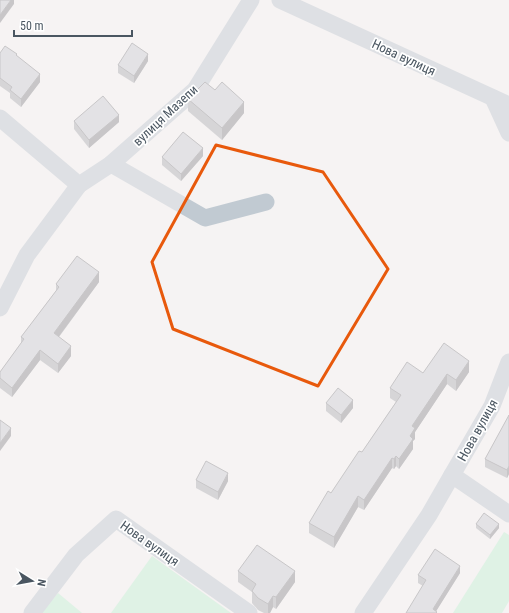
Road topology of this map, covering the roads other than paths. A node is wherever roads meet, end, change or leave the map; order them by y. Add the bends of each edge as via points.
1 (251, 0) edge
2 (280, 0) edge
3 (493, 98) junction
4 (509, 105) edge
5 (1, 119) edge
6 (509, 133) edge
7 (111, 164) junction
8 (79, 185) junction
9 (266, 202) dead end
10 (0, 308) edge
11 (509, 362) edge
12 (452, 475) junction
13 (509, 514) edge
14 (32, 613) edge
15 (249, 613) edge
16 (363, 613) edge

1 - 7 street, вулиця Мазепи via 195,90
2 - 3 street, Нова вулиця
3 - 4 street, Нова вулиця
3 - 6 street
5 - 8 street
7 - 8 street, вулиця Мазепи
7 - 9 street via 205,218
8 - 10 street via 27,255
11 - 12 street, Нова вулиця via 492,406
12 - 13 street, Нова вулиця
12 - 16 street, Нова вулиця via 429,515
14 - 15 street, Нова вулиця via 76,555 116,519

